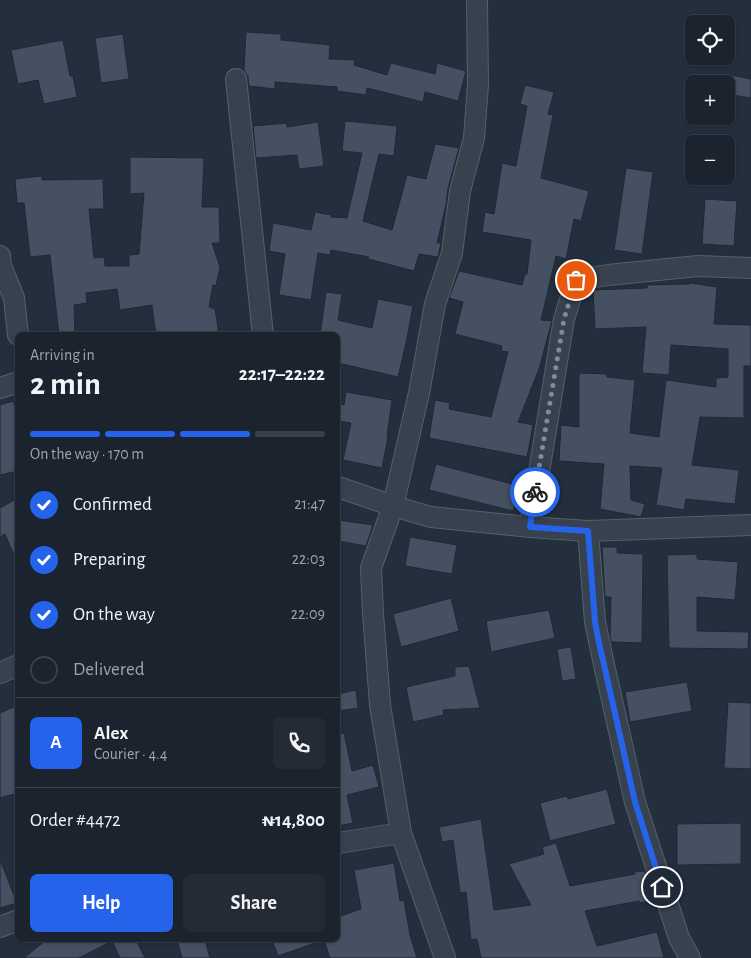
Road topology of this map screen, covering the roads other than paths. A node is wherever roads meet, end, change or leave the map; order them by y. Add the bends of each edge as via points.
1 (477, 0) edge
2 (236, 79) dead end
3 (0, 256) edge
4 (751, 268) edge
5 (18, 332) edge
6 (263, 332) edge
7 (15, 383) edge
8 (0, 388) edge
9 (340, 488) edge
10 (393, 506) junction
11 (751, 525) edge
12 (530, 527) junction
13 (588, 531) junction
14 (15, 666) edge
15 (0, 673) edge
16 (401, 834) junction
17 (340, 843) edge
18 (15, 921) edge
19 (0, 927) edge
20 (445, 958) edge
21 (690, 958) edge

1 - 10 street via 478,84 474,138 460,191 452,253 435,304
2 - 6 street
3 - 5 street via 14,298
4 - 12 street via 698,266 576,280 564,319
7 - 8 street
9 - 10 street
10 - 12 street via 431,517
10 - 16 street via 371,568 380,705
11 - 13 street
12 - 13 street
13 - 21 street via 595,622 635,802 679,938
14 - 15 street
16 - 17 street
16 - 20 street
18 - 19 street

